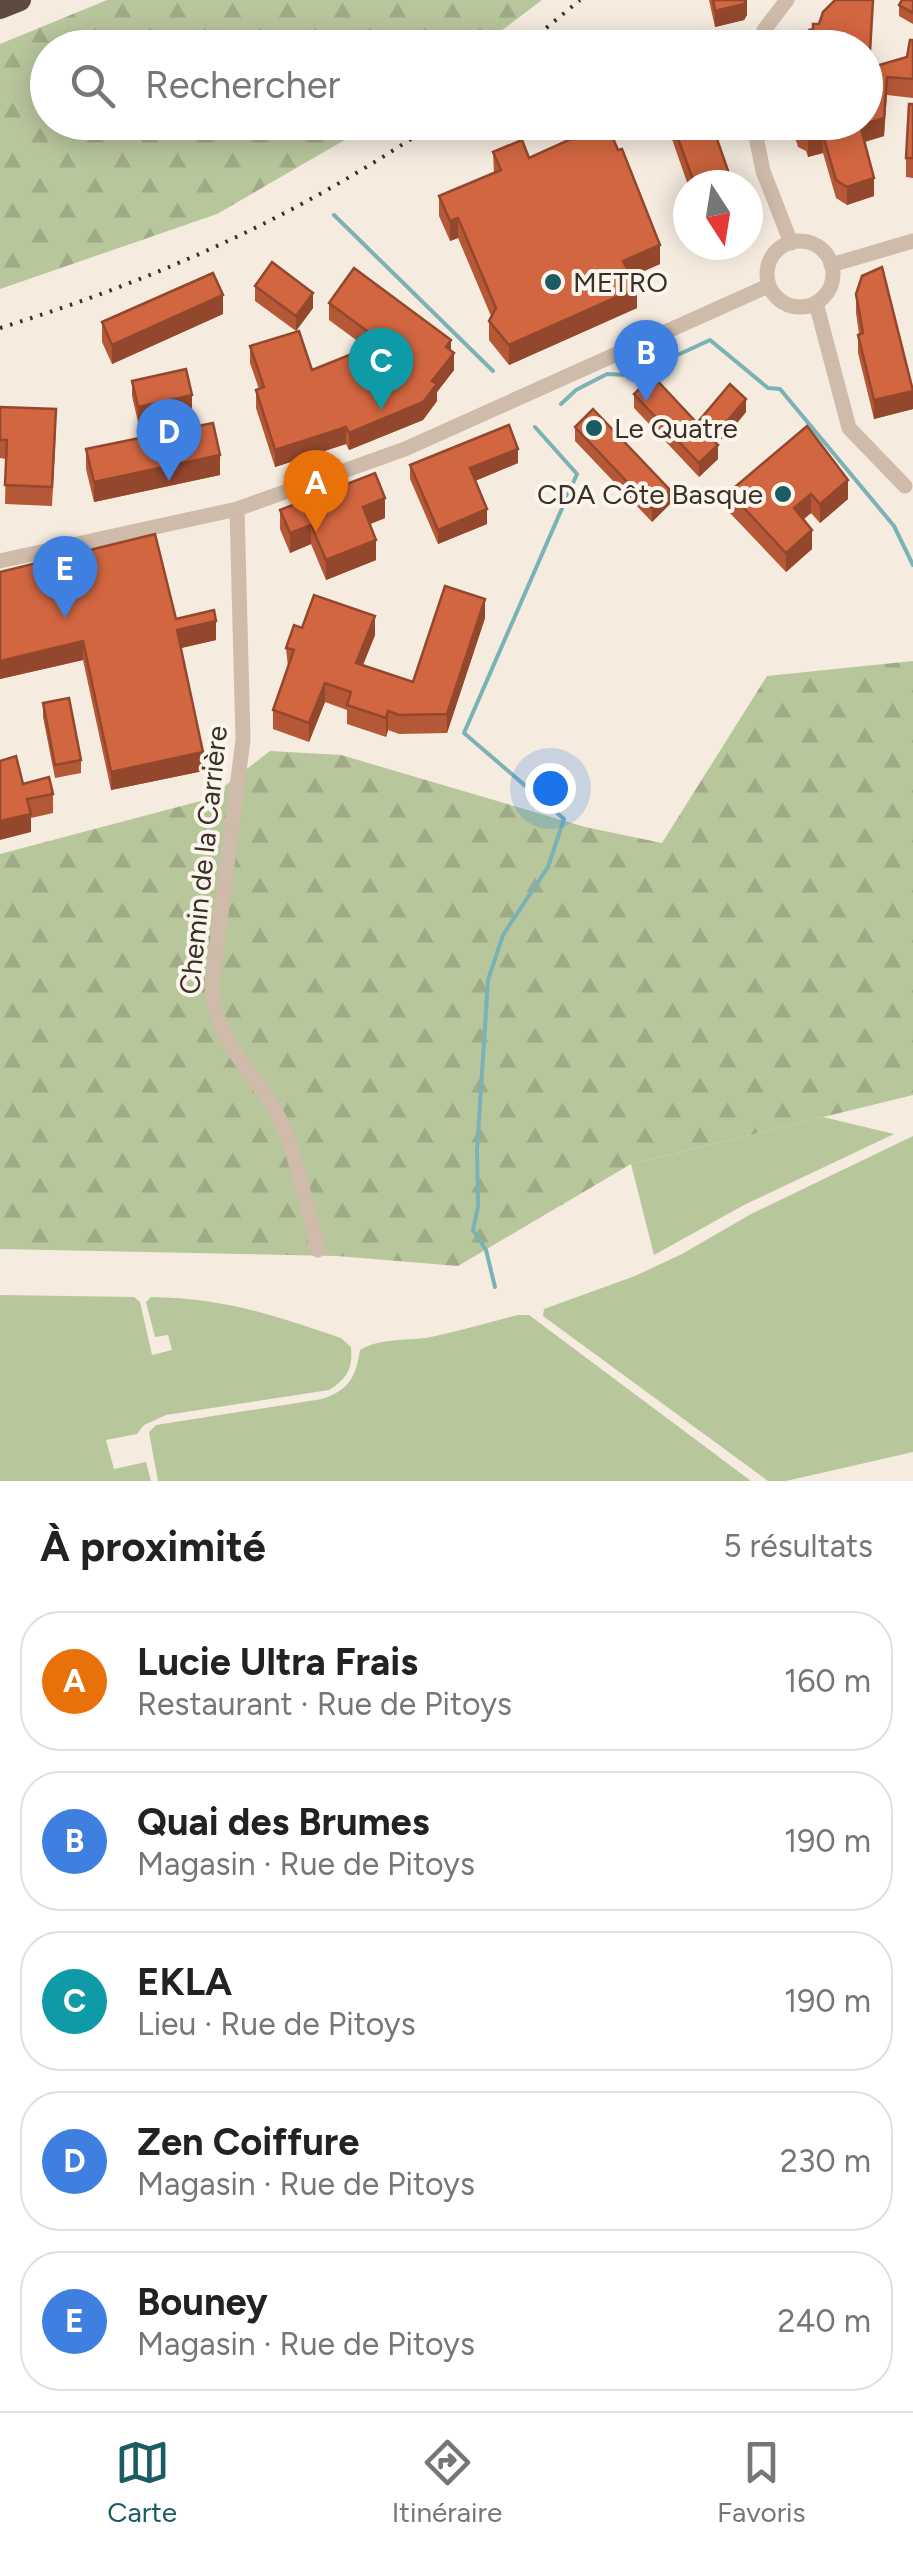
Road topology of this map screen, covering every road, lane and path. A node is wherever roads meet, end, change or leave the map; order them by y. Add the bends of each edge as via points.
1 (20, 0) edge
2 (787, 0) edge
3 (0, 8) edge
4 (764, 30) edge
5 (757, 140) edge
6 (913, 241) edge
7 (790, 242) junction
8 (831, 265) junction
9 (768, 286) junction
10 (816, 303) junction
11 (906, 486) dead end
12 (238, 509) junction
13 (0, 561) edge
14 (318, 1250) dead end

1 - 3 highway
2 - 4 street
5 - 7 street
6 - 8 street
7 - 8 street via 820,248
7 - 9 street via 773,255
8 - 10 street via 830,286
9 - 10 street via 788,306
9 - 12 street via 405,448
10 - 11 street via 848,428
12 - 13 street
12 - 14 street, Chemin de la Carrière via 243,740 212,1008 286,1134

